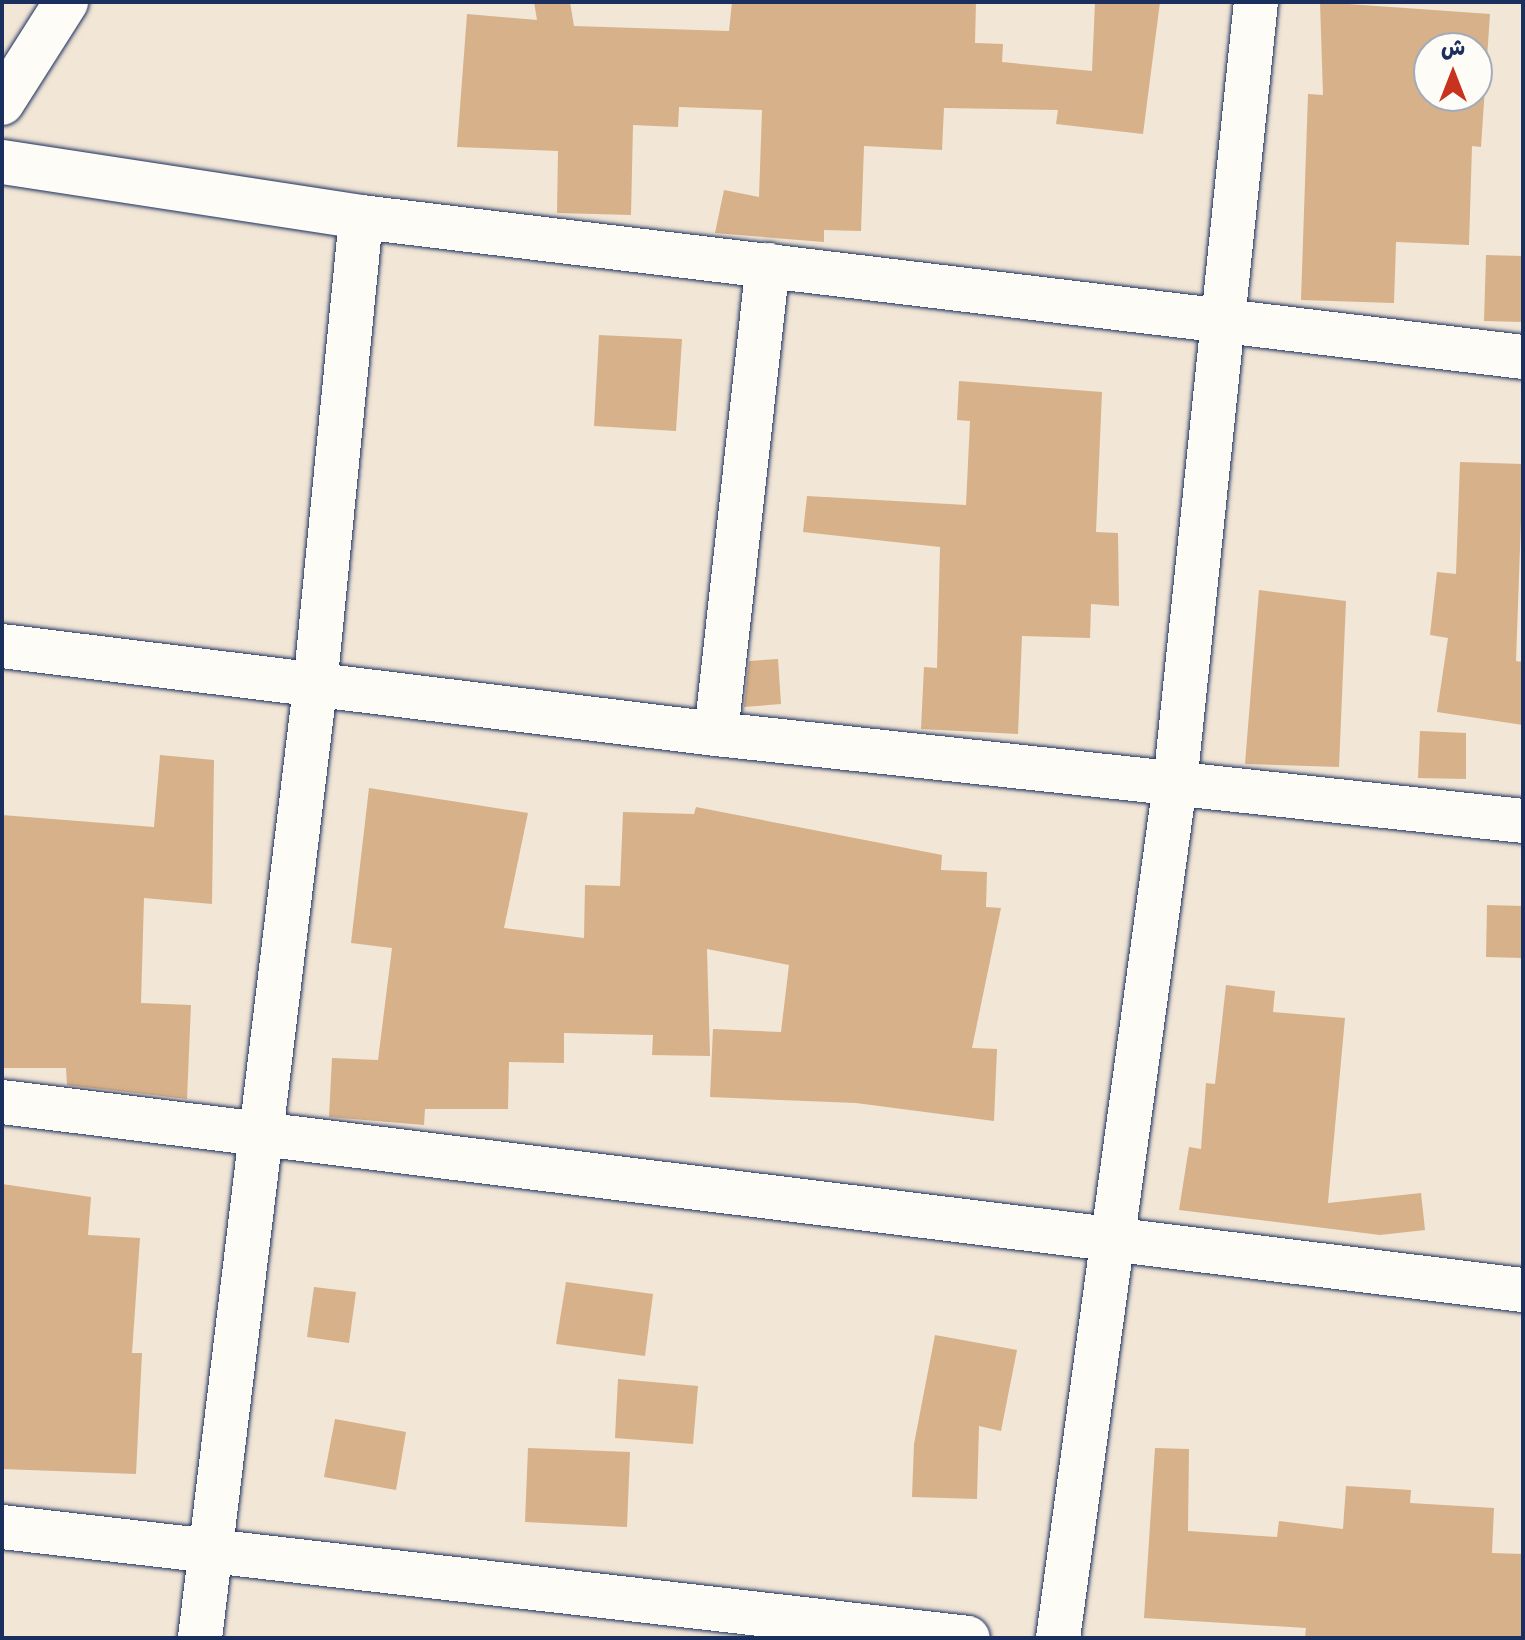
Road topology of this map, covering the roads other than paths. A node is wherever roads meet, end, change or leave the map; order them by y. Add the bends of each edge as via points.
1 (66, 2) edge
2 (1256, 2) edge
3 (2, 103) edge
4 (2, 162) edge
5 (361, 217) junction
6 (768, 265) junction
7 (1223, 321) junction
8 (1523, 357) edge
9 (2, 646) edge
10 (315, 687) junction
11 (716, 734) junction
12 (1175, 784) junction
13 (1523, 821) edge
14 (2, 1102) edge
15 (258, 1139) junction
16 (1114, 1241) junction
17 (1523, 1290) edge
18 (2, 1527) edge
19 (210, 1555) junction
20 (200, 1638) edge
21 (968, 1638) edge
22 (1058, 1638) edge

1 - 3 street
2 - 7 street
4 - 5 street
5 - 6 street
5 - 10 street
6 - 7 street
6 - 11 street
7 - 8 street
7 - 12 street
9 - 10 street
10 - 11 street
10 - 15 street
11 - 12 street
12 - 13 street
12 - 16 street
14 - 15 street
15 - 16 street
15 - 19 street
16 - 17 street
16 - 22 street
18 - 19 street
19 - 20 street
19 - 21 street

